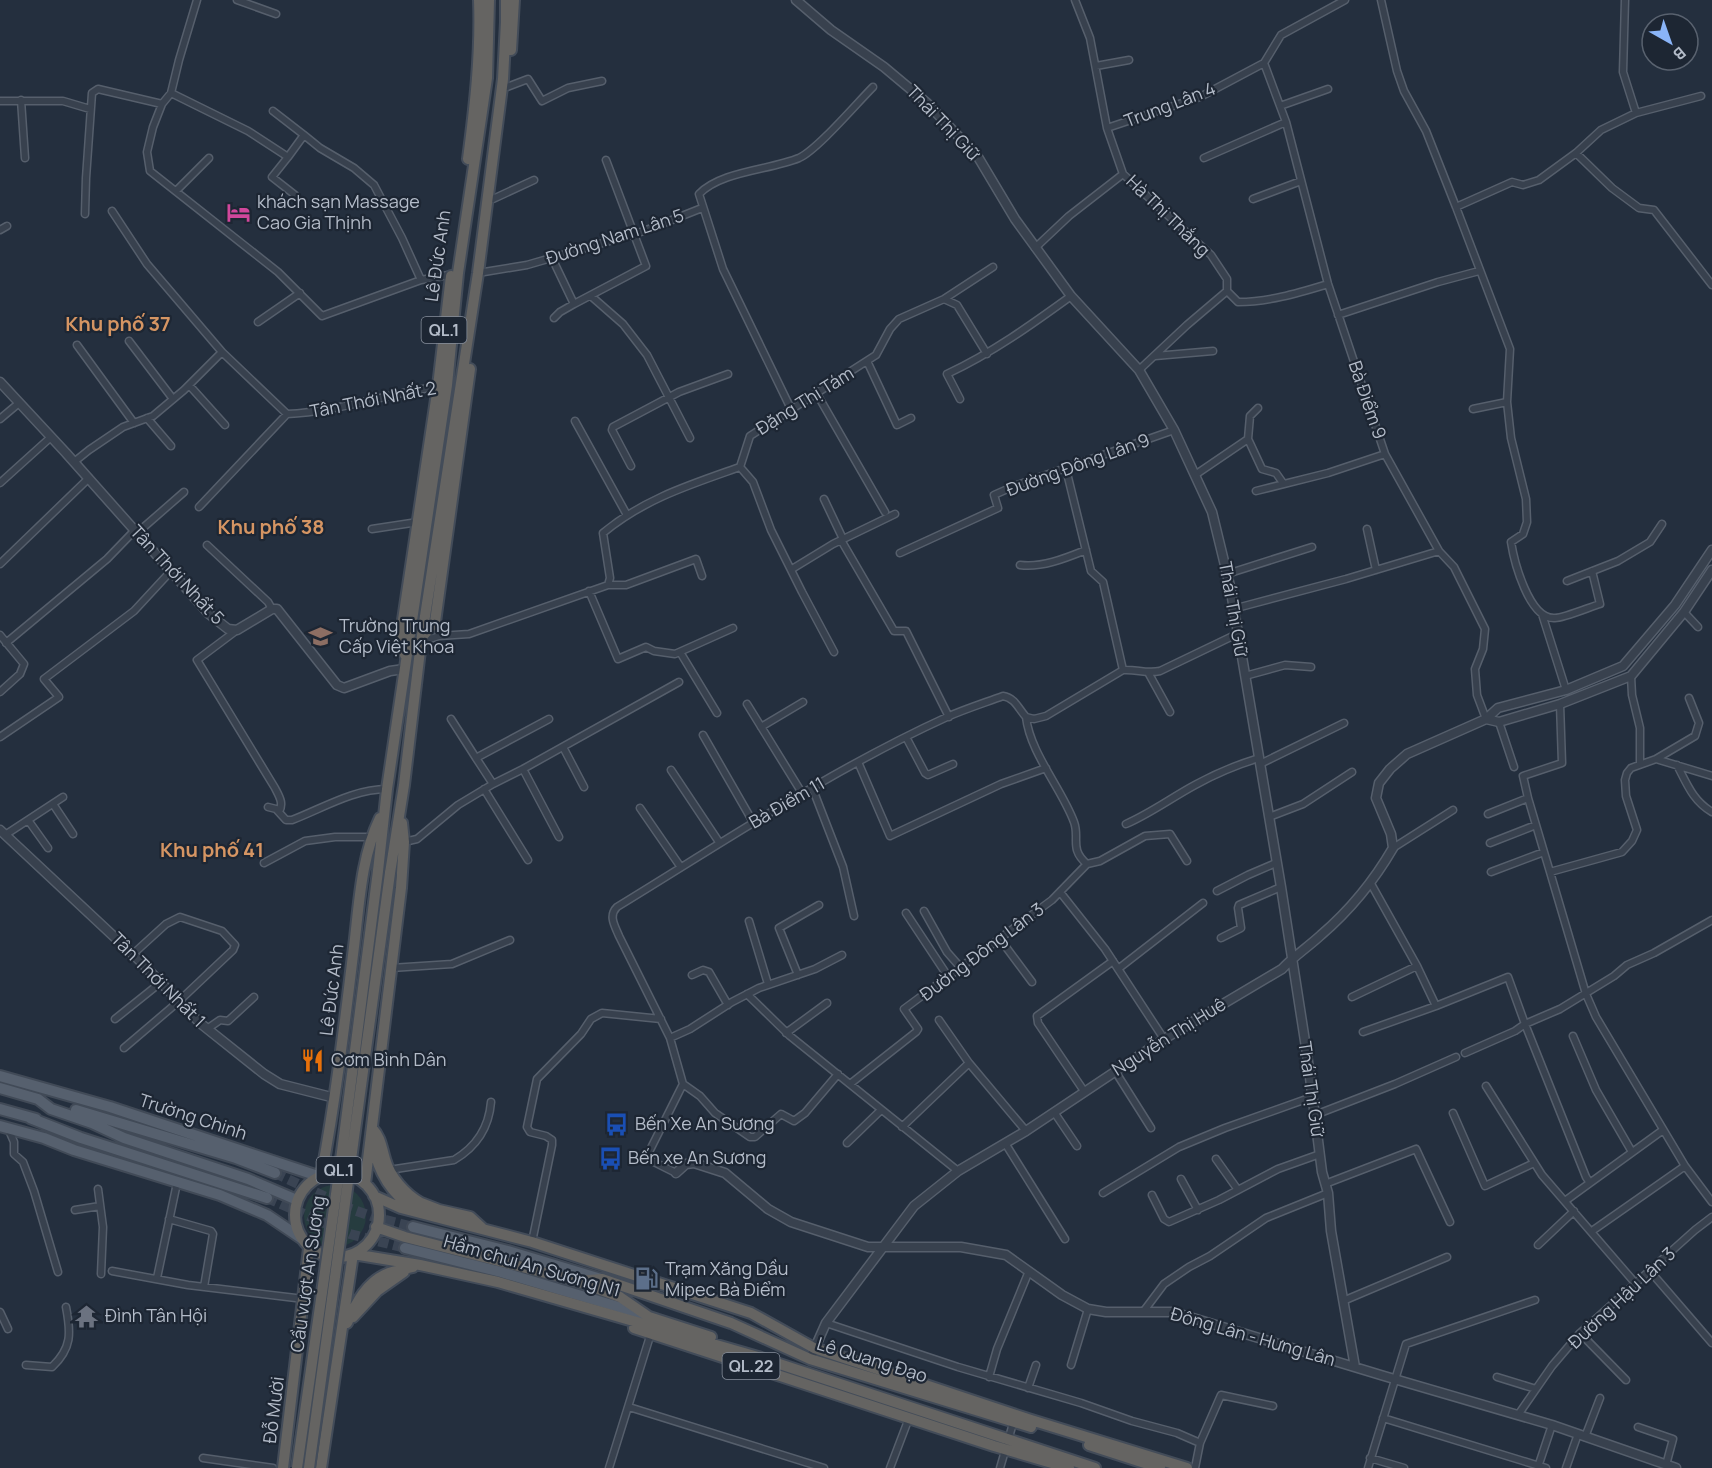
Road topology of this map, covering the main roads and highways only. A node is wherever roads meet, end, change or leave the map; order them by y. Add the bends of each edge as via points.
1 (479, 0) edge
2 (489, 0) edge
3 (506, 0) edge
4 (514, 0) edge
5 (483, 61) junction
6 (481, 272) junction
7 (443, 386) junction
8 (406, 658) junction
9 (384, 809) junction
10 (400, 814) junction
11 (378, 871) joint
12 (0, 1076) edge
13 (0, 1088) edge
14 (15, 1092) junction
15 (54, 1092) junction
16 (38, 1099) junction
17 (0, 1109) edge
18 (0, 1113) edge
19 (30, 1118) junction
20 (331, 1124) junction
21 (4, 1127) edge
22 (372, 1128) junction
23 (45, 1138) junction
24 (124, 1138) junction
25 (275, 1173) tunnel mouth
26 (321, 1177) junction
27 (365, 1184) junction
28 (374, 1196) junction
29 (267, 1198) tunnel mouth
30 (297, 1200) junction
31 (411, 1206) junction
32 (376, 1227) junction
33 (413, 1227) tunnel mouth
34 (482, 1228) junction
35 (301, 1238) junction
36 (309, 1248) junction
37 (405, 1248) tunnel mouth
38 (353, 1254) junction
39 (420, 1265) junction
40 (602, 1279) junction
41 (578, 1281) junction
42 (716, 1301) junction
43 (651, 1325) junction
44 (741, 1327) junction
45 (300, 1331) junction
46 (341, 1334) junction
47 (812, 1354) junction
48 (1015, 1417) junction
49 (941, 1423) junction
50 (1007, 1444) junction
51 (1066, 1467) edge
52 (283, 1468) edge
53 (297, 1468) edge
54 (309, 1468) edge
55 (321, 1468) edge
56 (1095, 1468) edge
57 (1160, 1468) edge
58 (1187, 1468) edge

1 - 5 highway, Lê Đức Anh / QL.1
2 - 5 highway, Lê Đức Anh / QL.1
3 - 6 highway, QL.1 via 503,79
4 - 6 highway, QL.1 via 507,87
5 - 7 highway, Lê Đức Anh / QL.1 via 487,78 454,274
6 - 10 highway, QL.1 via 421,640
7 - 8 highway, Lê Đức Anh / QL.1
7 - 8 highway, Lê Đức Anh / QL.1 via 400,640
8 - 9 highway, Lê Đức Anh / QL.1
9 - 11 highway, Lê Đức Anh / QL.1
9 - 20 highway, Lê Đức Anh / QL.1 via 371,837 361,891
10 - 22 highway, QL.1 via 404,842 401,888
10 - 54 highway, Cầu vượt An Sương / QL.1, bridge
11 - 53 highway, Cầu vượt An Sương / QL.1, bridge
12 - 15 main road, Trường Chinh
13 - 14 main road, Trường Chinh
14 - 15 main road, Trường Chinh
14 - 16 main road, Trường Chinh
15 - 26 main road, Trường Chinh
16 - 24 main road, Trường Chinh via 51,1109
16 - 25 main road
17 - 19 main road, Trường Chinh
18 - 23 main road
19 - 24 main road, Trường Chinh via 87,1134
19 - 29 main road
20 - 22 highway via 347,1131
20 - 26 highway, Lê Đức Anh / QL.1
21 - 23 main road
22 - 27 highway, QL.1
22 - 31 highway via 381,1137 389,1170
22 - 31 highway via 380,1171
23 - 35 main road via 220,1195 267,1215
24 - 30 main road, Trường Chinh via 248,1179
26 - 27 highway via 344,1174
26 - 30 highway via 303,1190
27 - 28 highway
28 - 31 highway, Lê Quang Đạo / QL.22
28 - 32 highway via 379,1220
30 - 35 highway via 295,1219
31 - 34 highway, Lê Quang Đạo / QL.22 via 425,1215
31 - 34 highway, Lê Quang Đạo / QL.22 via 470,1217
32 - 38 highway via 370,1241
32 - 41 highway, Lê Quang Đạo
33 - 40 main road
34 - 42 highway, Lê Quang Đạo / QL.22
35 - 36 highway
36 - 38 highway via 330,1257
36 - 45 highway, Đỗ Mười
37 - 43 main road, Hầm chui An Sương N1 via 533,1281
38 - 39 highway, Lê Quang Đạo / QL.22
38 - 46 highway
39 - 43 highway, Lê Quang Đạo / QL.22 via 498,1282 526,1295
39 - 46 highway via 408,1268 377,1291 348,1320
40 - 41 highway, Lê Quang Đạo / QL.22
40 - 44 highway, Lê Quang Đạo / QL.22
41 - 43 highway, Lê Quang Đạo / QL.22 via 635,1306
42 - 44 highway
42 - 47 highway, Lê Quang Đạo / QL.22 via 771,1322
43 - 49 highway, Lê Quang Đạo / QL.22 via 909,1418
43 - 49 highway, Lê Quang Đạo / QL.22 via 698,1332
44 - 47 highway, Lê Quang Đạo / QL.22
45 - 46 highway via 316,1321 326,1322
45 - 52 highway, Đỗ Mười
46 - 55 highway
47 - 48 highway, Lê Quang Đạo / QL.22
48 - 57 highway, Lê Quang Đạo / QL.22
48 - 58 highway, Lê Quang Đạo / QL.22
49 - 50 highway, Lê Quang Đạo / QL.22
50 - 51 highway, Lê Quang Đạo / QL.22
50 - 56 highway, Lê Quang Đạo / QL.22

